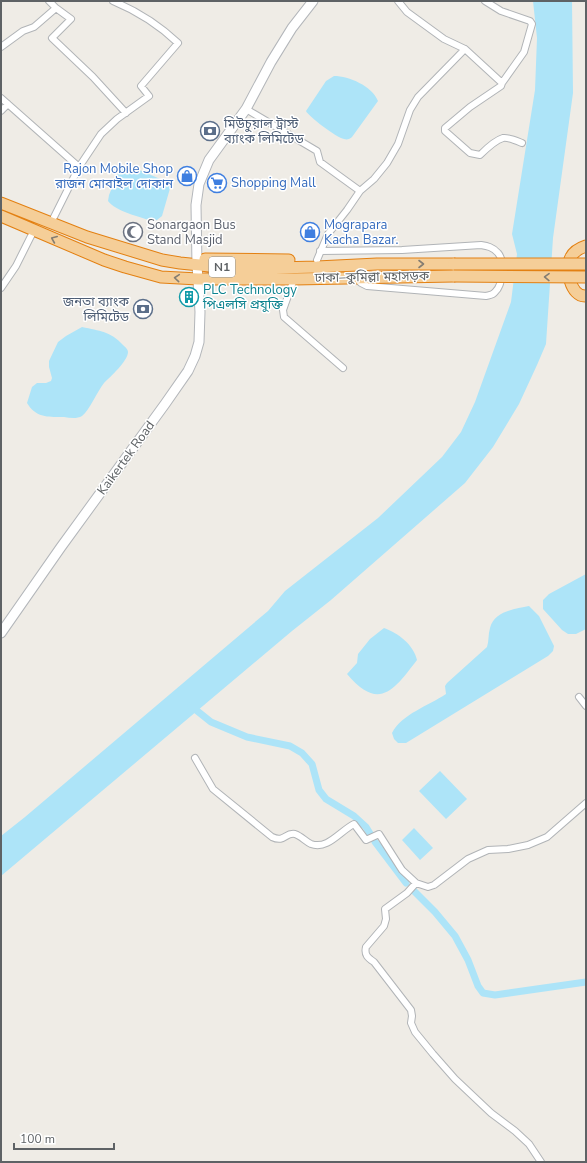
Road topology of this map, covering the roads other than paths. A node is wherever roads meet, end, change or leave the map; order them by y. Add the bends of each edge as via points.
1 (49, 1) edge
2 (113, 1) edge
3 (313, 1) edge
4 (398, 1) edge
5 (485, 1) edge
6 (56, 8) junction
7 (1, 47) edge
8 (465, 49) junction
9 (502, 83) junction
10 (1, 98) edge
11 (8, 104) junction
12 (246, 109) junction
13 (1, 111) edge
14 (126, 113) junction
15 (522, 143) dead end
16 (79, 167) junction
17 (360, 192) junction
18 (1, 196) edge
19 (1, 203) edge
20 (1, 216) edge
21 (54, 217) junction
22 (34, 230) junction
23 (586, 246) edge
24 (319, 255) junction
25 (197, 262) junction
26 (398, 264) junction
27 (586, 264) edge
28 (354, 277) junction
29 (586, 277) edge
30 (198, 279) junction
31 (294, 279) junction
32 (1, 288) edge
33 (586, 296) edge
34 (343, 368) dead end
35 (1, 633) edge
36 (578, 697) dead end
37 (586, 706) edge
38 (195, 758) dead end
39 (586, 803) edge
40 (416, 882) junction
41 (541, 1162) edge

1 - 6 street
2 - 14 street via 142,15 178,43 141,86 149,96
3 - 12 main road, Kaikertek Road via 292,28
4 - 8 street via 408,12 444,39
5 - 9 street via 532,24 524,52
6 - 7 street via 34,27 23,31
6 - 14 street via 71,19 52,38
8 - 9 street
8 - 17 street via 418,97 388,163
9 - 15 street via 456,118 445,131 470,153 480,156 504,138
10 - 11 street
11 - 13 street
11 - 16 street
12 - 17 street via 317,151 320,162
12 - 25 main road, Kaikertek Road via 209,160 199,184 196,205
14 - 16 street via 101,134
16 - 21 street
17 - 24 street via 328,234
18 - 21 highway
19 - 25 highway, ঢাকা–কুমিল্লা মহাসড়ক / N1 via 122,249 162,260
20 - 22 highway, ঢাকা–কুমিল্লা মহাসড়ক / N1
21 - 25 highway via 122,243
30 -> 22 highway, ঢাকা–কুমিল্লা মহাসড়ক / N1 via 161,277 125,267
22 - 32 street via 16,266
23 - 33 highway via 574,252 569,261 569,271 574,290 577,294
24 - 25 highway
24 - 26 highway
24 - 28 street via 480,245 491,247 498,252 503,266 498,288 493,294 486,296 367,286
25 - 26 highway, ঢাকা–কুমিল্লা মহাসড়ক / N1 via 239,268
25 - 30 main road, Kaikertek Road
26 -> 27 highway, ঢাকা–কুমিল্লা মহাসড়ক / N1, bridge
29 -> 28 highway, ঢাকা–কুমিল্লা মহাসড়ক / N1, bridge
28 - 31 highway, ঢাকা–কুমিল্লা মহাসড়ক / N1
30 - 31 highway, ঢাকা–কুমিল্লা মহাসড়ক / N1
30 - 35 main road, Kaikertek Road via 199,342 188,371
31 - 34 street via 282,310 284,317
36 - 37 street
38 - 40 street via 213,789 272,837 281,839 295,834 311,844 319,845 325,844 354,824 366,840 379,834 402,870
39 - 40 street via 546,837 508,850 488,850 468,859 434,885 428,887
40 - 41 street via 385,909 384,926 366,947 367,956 411,1010 411,1023 415,1032 433,1054 455,1080 529,1144

